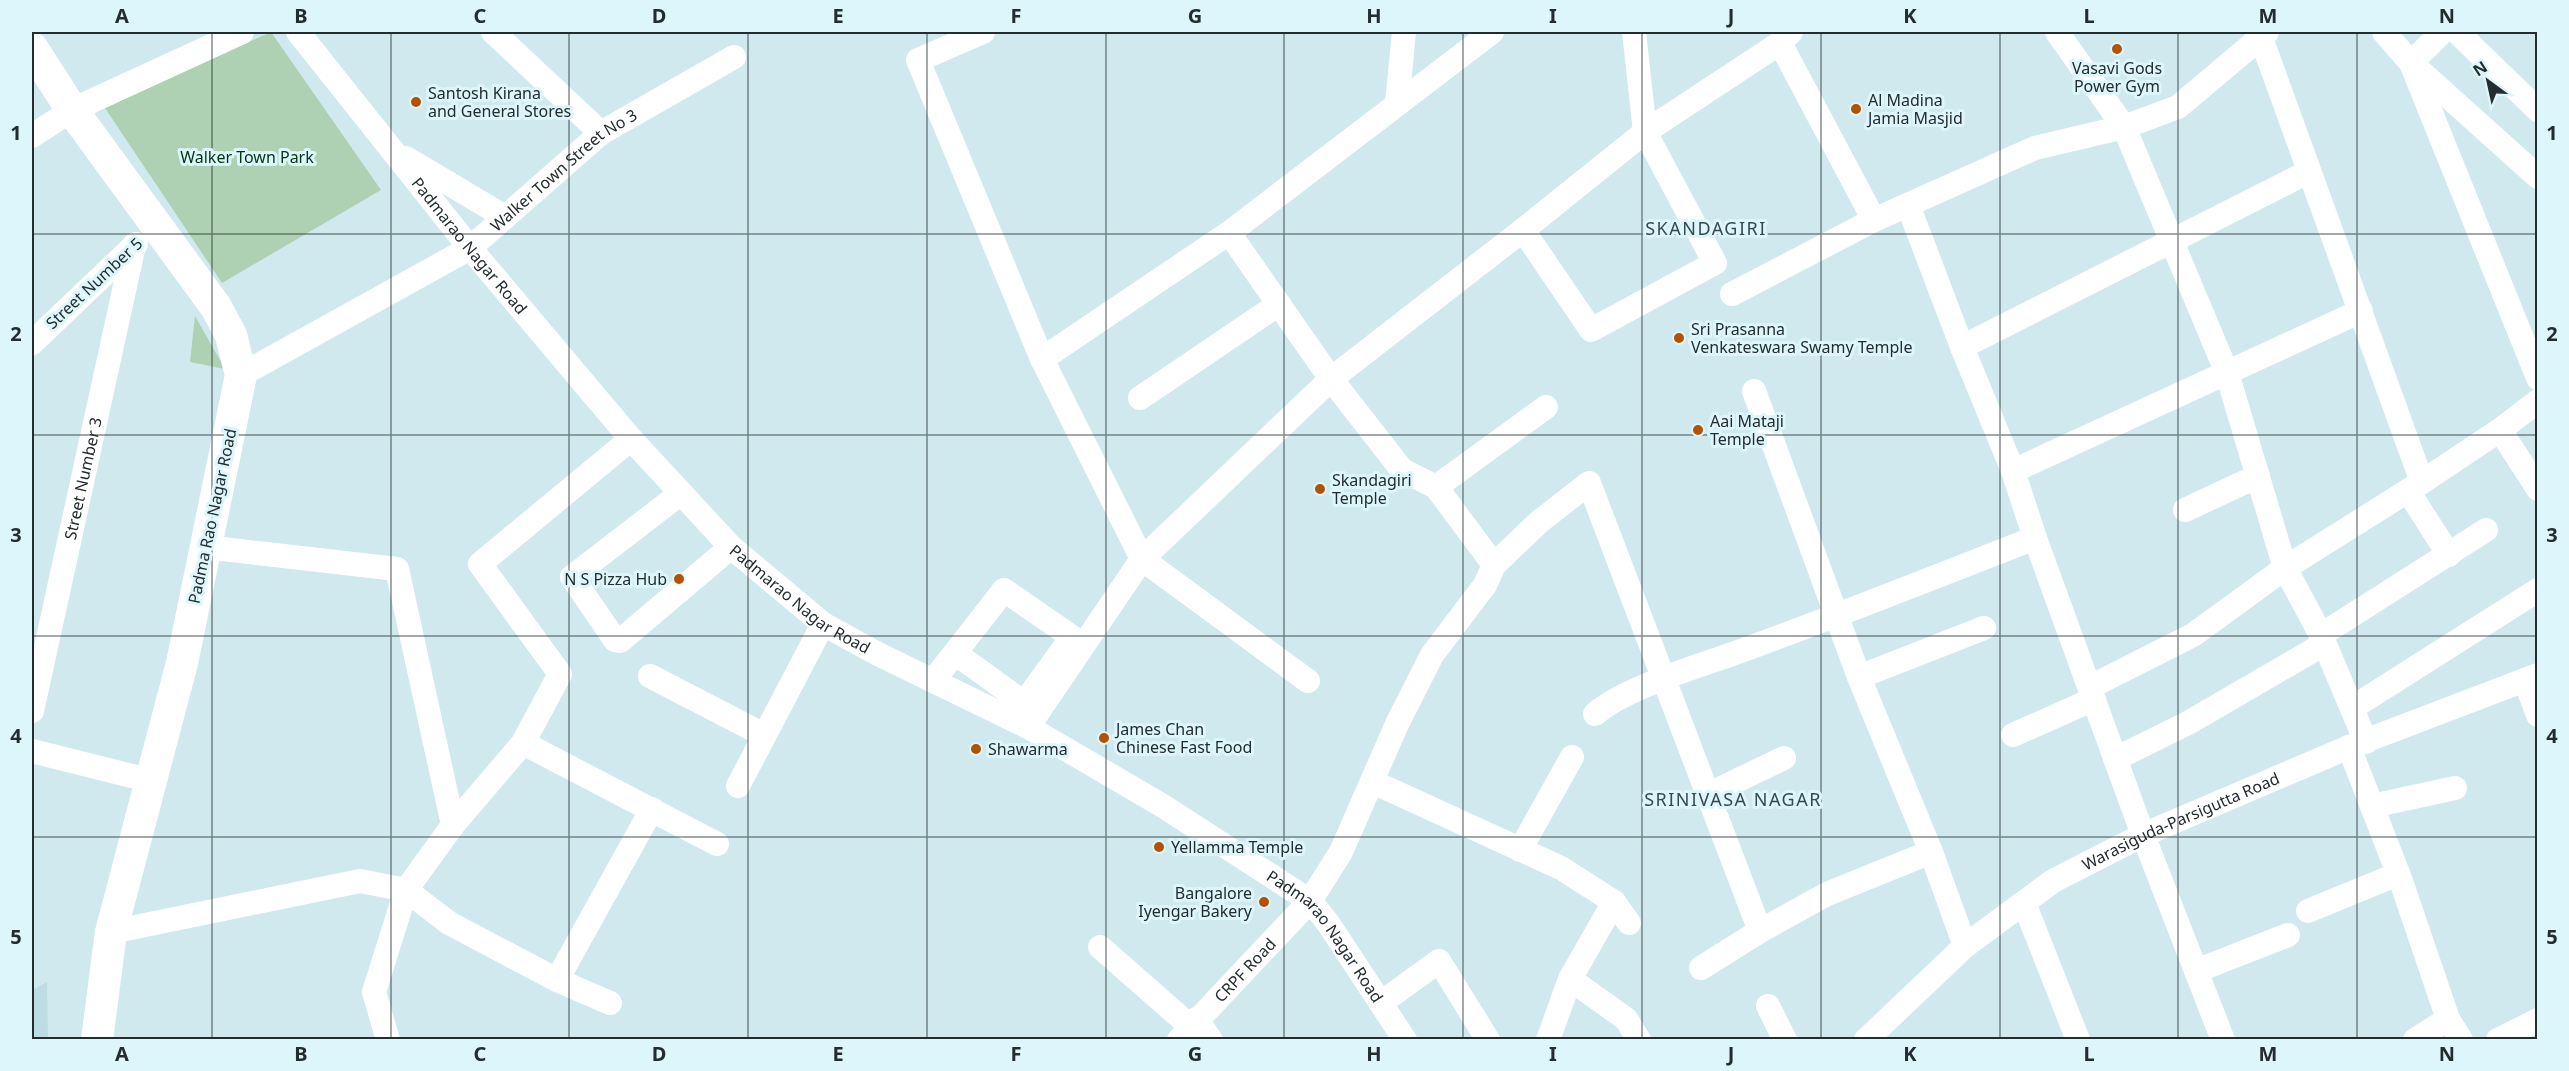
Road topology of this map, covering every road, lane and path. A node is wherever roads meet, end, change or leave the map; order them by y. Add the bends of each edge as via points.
1 (242, 32) edge
2 (298, 32) edge
3 (493, 32) edge
4 (983, 32) edge
5 (1404, 32) edge
6 (1492, 32) edge
7 (1634, 32) edge
8 (2057, 32) edge
9 (2384, 32) edge
10 (2442, 32) edge
11 (2457, 32) edge
12 (1788, 35) edge
13 (2264, 35) edge
14 (32, 48) edge
15 (734, 57) dead end
16 (2411, 63) junction
17 (1397, 103) junction
18 (72, 110) junction
19 (2538, 110) edge
20 (2124, 127) junction
21 (1645, 132) junction
22 (601, 133) junction
23 (32, 136) edge
24 (393, 151) junction
25 (2308, 172) junction
26 (2538, 177) edge
27 (1908, 205) junction
28 (505, 217) junction
29 (1874, 220) junction
30 (157, 224) junction
31 (1523, 230) junction
32 (1229, 233) junction
33 (2172, 240) junction
34 (134, 245) junction
35 (470, 248) junction
36 (1732, 294) dead end
37 (1279, 304) junction
38 (2361, 311) junction
39 (32, 343) edge
40 (1962, 347) junction
41 (1042, 359) junction
42 (2227, 373) junction
43 (241, 375) junction
44 (2538, 378) edge
45 (1331, 379) junction
46 (1754, 391) dead end
47 (1140, 398) dead end
48 (2538, 401) edge
49 (1546, 407) dead end
50 (2500, 430) junction
51 (631, 439) junction
52 (2013, 471) junction
53 (2258, 476) junction
54 (2415, 486) junction
55 (1436, 488) junction
56 (2538, 489) edge
57 (681, 493) junction
58 (2185, 510) dead end
59 (2486, 530) dead end
60 (2035, 538) junction
61 (205, 547) junction
62 (731, 547) junction
63 (2449, 555) junction
64 (1142, 559) junction
65 (1494, 565) junction
66 (2285, 568) junction
67 (2538, 590) edge
68 (1837, 616) junction
69 (823, 624) junction
70 (1984, 628) dead end
71 (40, 632) edge
72 (2322, 639) junction
73 (955, 653) junction
74 (650, 676) dead end
75 (1859, 677) junction
76 (2531, 677) edge
77 (1664, 679) junction
78 (933, 681) junction
79 (1308, 681) dead end
80 (2092, 693) junction
81 (2352, 708) junction
82 (32, 711) edge
83 (1595, 714) dead end
84 (2538, 715) edge
85 (1028, 727) junction
86 (764, 735) junction
87 (2013, 735) dead end
88 (523, 743) junction
89 (2357, 745) junction
90 (32, 751) edge
91 (1572, 757) dead end
92 (1785, 758) dead end
93 (2115, 759) junction
94 (152, 781) junction
95 (1373, 782) junction
96 (738, 786) dead end
97 (2455, 788) dead end
98 (1707, 795) junction
99 (652, 809) junction
100 (2372, 816) junction
101 (453, 825) junction
102 (2143, 834) junction
103 (717, 844) dead end
104 (1520, 850) junction
105 (1931, 852) junction
106 (2398, 874) junction
107 (406, 890) junction
108 (1310, 901) junction
109 (1614, 902) junction
110 (2024, 903) junction
111 (2308, 911) dead end
112 (1629, 923) dead end
113 (1760, 931) junction
114 (111, 932) junction
115 (2288, 935) dead end
116 (1965, 946) junction
117 (1100, 947) dead end
118 (1701, 968) dead end
119 (2196, 971) junction
120 (1570, 979) junction
121 (557, 980) junction
122 (610, 1003) dead end
123 (1381, 1003) junction
124 (1768, 1006) dead end
125 (2448, 1019) junction
126 (2538, 1020) edge
127 (1188, 1028) edge
128 (97, 1040) edge
129 (388, 1040) edge
130 (1211, 1040) edge
131 (1405, 1040) edge
132 (1488, 1040) edge
133 (1548, 1040) edge
134 (1639, 1040) edge
135 (1785, 1040) edge
136 (1866, 1040) edge
137 (2078, 1040) edge
138 (2223, 1040) edge
139 (2415, 1040) edge
140 (2461, 1040) edge
141 (2498, 1040) edge

1 - 18 street
2 - 24 street, Padmarao Nagar Road
3 - 22 street
4 - 41 street via 918,60
5 - 17 street
6 - 17 street
7 - 21 street
8 - 20 street
9 - 16 street
10 - 16 street
11 - 19 street
12 - 21 street
12 - 29 street
13 - 20 street via 2178,107
13 - 25 street
14 - 18 main road, Padma Rao Nagar Road
15 - 22 street, Walker Town Street No 3
16 - 26 street
16 - 44 street
17 - 32 street
18 - 23 street
18 - 30 main road, Padma Rao Nagar Road
20 - 27 street via 2035,147
20 - 33 street
21 - 31 street
21 - 31 street via 1715,263 1591,330
22 - 28 street, Walker Town Street No 3
24 - 28 street
24 - 35 street, Padmarao Nagar Road
25 - 33 street
25 - 38 street
27 - 29 street
27 - 40 street
28 - 35 street, Walker Town Street No 3
29 - 36 street
30 - 34 street, Street Number 5
30 - 43 main road, Padma Rao Nagar Road via 216,307 231,335
31 - 45 street
32 - 37 street
32 - 41 street
33 - 40 street
33 - 42 street
34 - 39 street, Street Number 5
34 - 71 street, Street Number 3
35 - 43 street, Walker Town Street No 3
35 - 51 street, Padmarao Nagar Road
37 - 45 street
37 - 47 street
38 - 42 street
38 - 54 street
40 - 52 street
41 - 64 street
42 - 52 street
42 - 53 street
43 - 61 main road, Padma Rao Nagar Road
45 - 55 street via 1402,470
45 - 64 street
46 - 68 street
48 - 50 street
49 - 55 street
50 - 54 street
50 - 56 street
51 - 57 street, Padmarao Nagar Road
51 - 88 street via 480,564 560,674
52 - 60 street
53 - 58 street
53 - 66 street
54 - 63 street
54 - 66 street
55 - 65 street
57 - 62 street, Padmarao Nagar Road
57 - 62 street via 572,577 615,640 620,641
59 - 63 street
60 - 68 street
60 - 80 street
61 - 94 main road, Padma Rao Nagar Road via 182,663
61 - 101 street via 397,569
62 - 69 street, Padmarao Nagar Road
63 - 72 street
64 - 79 street
64 - 85 street
65 - 77 street, CRPF Road via 1539,522 1589,483
65 - 95 street, CRPF Road via 1485,585 1432,655
66 - 72 street
66 - 80 street via 2193,635
67 - 81 street
68 - 75 street
68 - 77 street
69 - 78 street, Padmarao Nagar Road
69 - 86 street
70 - 75 street
71 - 82 street, Street Number 3
72 - 81 street
72 - 93 street via 2188,723
73 - 73 street via 1004,590 1072,637 1024,703
73 - 78 street
74 - 86 street
75 - 105 street
76 - 84 street
76 - 89 street, Warasiguda-Parsigutta Road
77 - 83 street via 1611,701
77 - 98 street
78 - 85 street, Padmarao Nagar Road
80 - 87 street
80 - 93 street
81 - 89 street
85 - 108 street, Padmarao Nagar Road via 1163,806
86 - 96 street
88 - 99 street
88 - 101 street
89 - 100 street
89 - 102 street, Warasiguda-Parsigutta Road
90 - 94 street
91 - 104 street
92 - 98 street
93 - 102 street
94 - 114 main road, Padma Rao Nagar Road
95 - 104 street
95 - 108 street, CRPF Road via 1341,852
97 - 100 street
98 - 113 street
99 - 103 street
99 - 121 street
100 - 106 street
101 - 107 street
102 - 110 street, Warasiguda-Parsigutta Road via 2054,881
102 - 119 street
104 - 109 street via 1561,868
105 - 113 street via 1827,894
105 - 116 street
106 - 111 street
106 - 125 street
107 - 114 street via 360,881
107 - 121 street via 449,922
107 - 129 street via 374,992
108 - 123 street, Padmarao Nagar Road
108 - 127 street, CRPF Road
109 - 112 street
109 - 120 street
110 - 116 street, Warasiguda-Parsigutta Road
110 - 137 street
113 - 118 street
114 - 128 main road, Padma Rao Nagar Road
115 - 119 street
116 - 136 street, Warasiguda-Parsigutta Road
117 - 127 street
119 - 138 street
120 - 133 street
120 - 134 street via 1626,1019
121 - 122 street
123 - 131 street, Padmarao Nagar Road
123 - 132 street via 1440,961
124 - 135 street
125 - 139 street
125 - 140 street
126 - 141 street
127 - 130 street

